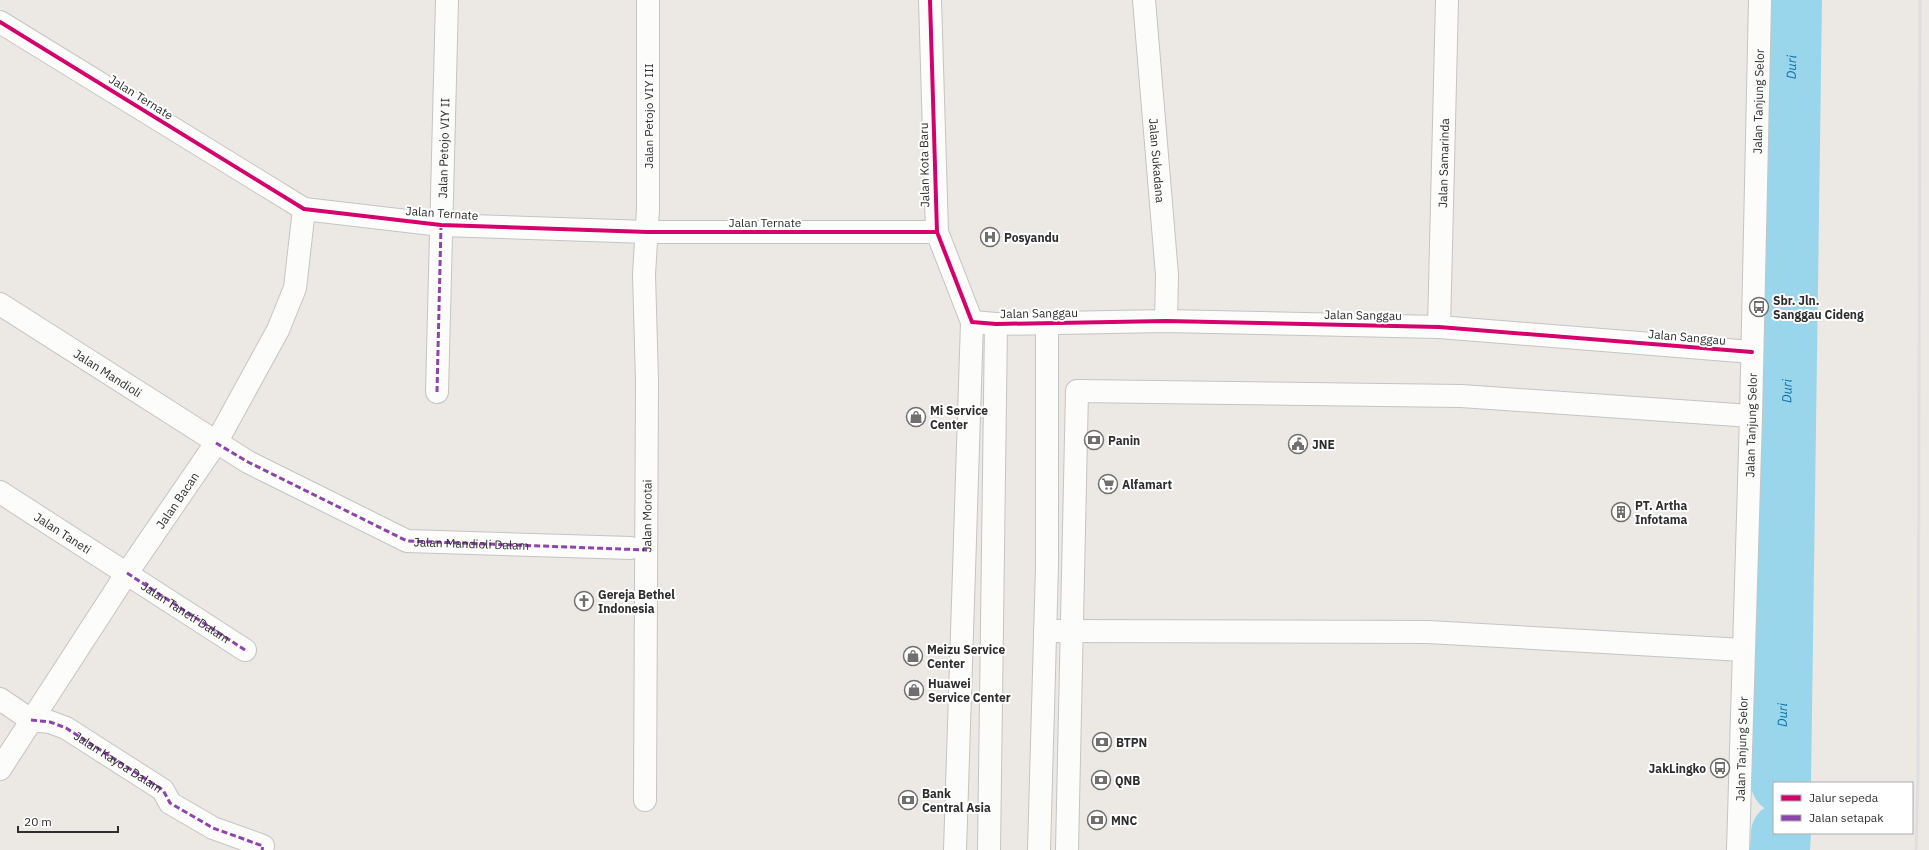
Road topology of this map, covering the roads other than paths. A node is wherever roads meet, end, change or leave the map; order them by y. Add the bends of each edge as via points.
1 (447, 0) edge
2 (648, 0) edge
3 (930, 0) edge
4 (1144, 0) edge
5 (1447, 0) edge
6 (1760, 0) edge
7 (0, 22) edge
8 (304, 210) junction
9 (441, 225) junction
10 (647, 232) junction
11 (937, 232) junction
12 (0, 304) edge
13 (1166, 321) junction
14 (972, 322) junction
15 (1047, 323) junction
16 (996, 324) junction
17 (1439, 327) junction
18 (1752, 352) junction
19 (437, 392) dead end
20 (1750, 416) junction
21 (216, 443) junction
22 (0, 492) edge
23 (631, 548) dead end
24 (127, 573) junction
25 (1045, 631) junction
26 (1071, 631) junction
27 (245, 650) dead end
28 (1743, 650) junction
29 (0, 699) edge
30 (31, 720) junction
31 (0, 769) edge
32 (645, 800) dead end
33 (262, 848) edge
34 (956, 850) edge
35 (990, 850) edge
36 (1039, 850) edge
37 (1067, 850) edge
38 (1738, 850) edge

1 - 9 street, Jalan Petojo VIY II
2 - 10 street, Jalan Petojo VIY III
3 - 11 street, Jalan Kota Baru
4 - 13 street, Jalan Sukadana via 1167,275
5 - 17 street, Jalan Samarinda
6 - 18 street, Jalan Tanjung Selor
7 - 8 street, Jalan Ternate
8 - 9 street, Jalan Ternate
8 - 21 street, Jalan Bacan via 295,288 278,330
9 - 10 street, Jalan Ternate
9 - 19 street, Jalan Petojo VIY II
10 - 11 street, Jalan Ternate
10 - 32 street, Jalan Morotai via 644,274 647,381
11 - 14 street, Jalan Kota Baru
12 - 21 street, Jalan Mandioli
13 - 15 street, Jalan Sanggau
13 - 17 street, Jalan Sanggau
14 - 16 street, Jalan Sanggau
14 - 34 street
15 - 16 street, Jalan Sanggau
15 - 25 street
16 - 35 street
17 - 18 street, Jalan Sanggau
18 - 20 street, Jalan Tanjung Selor
20 - 26 street via 1461,396 1077,391
20 - 28 street, Jalan Tanjung Selor
21 - 23 street, Jalan Mandioli Dalam via 248,462 407,541
21 - 24 street, Jalan Bacan
22 - 24 street, Jalan Taneti
24 - 27 street, Jalan Taneti Dalam
24 - 30 street, Jalan Bacan
25 - 26 street
25 - 36 street
26 - 28 street via 1428,632
26 - 37 street
28 - 38 street, Jalan Tanjung Selor
29 - 30 street
30 - 31 street, Jalan Bacan
30 - 33 street, Jalan Kayoa Dalam via 50,722 66,728 163,790 174,805 213,828

